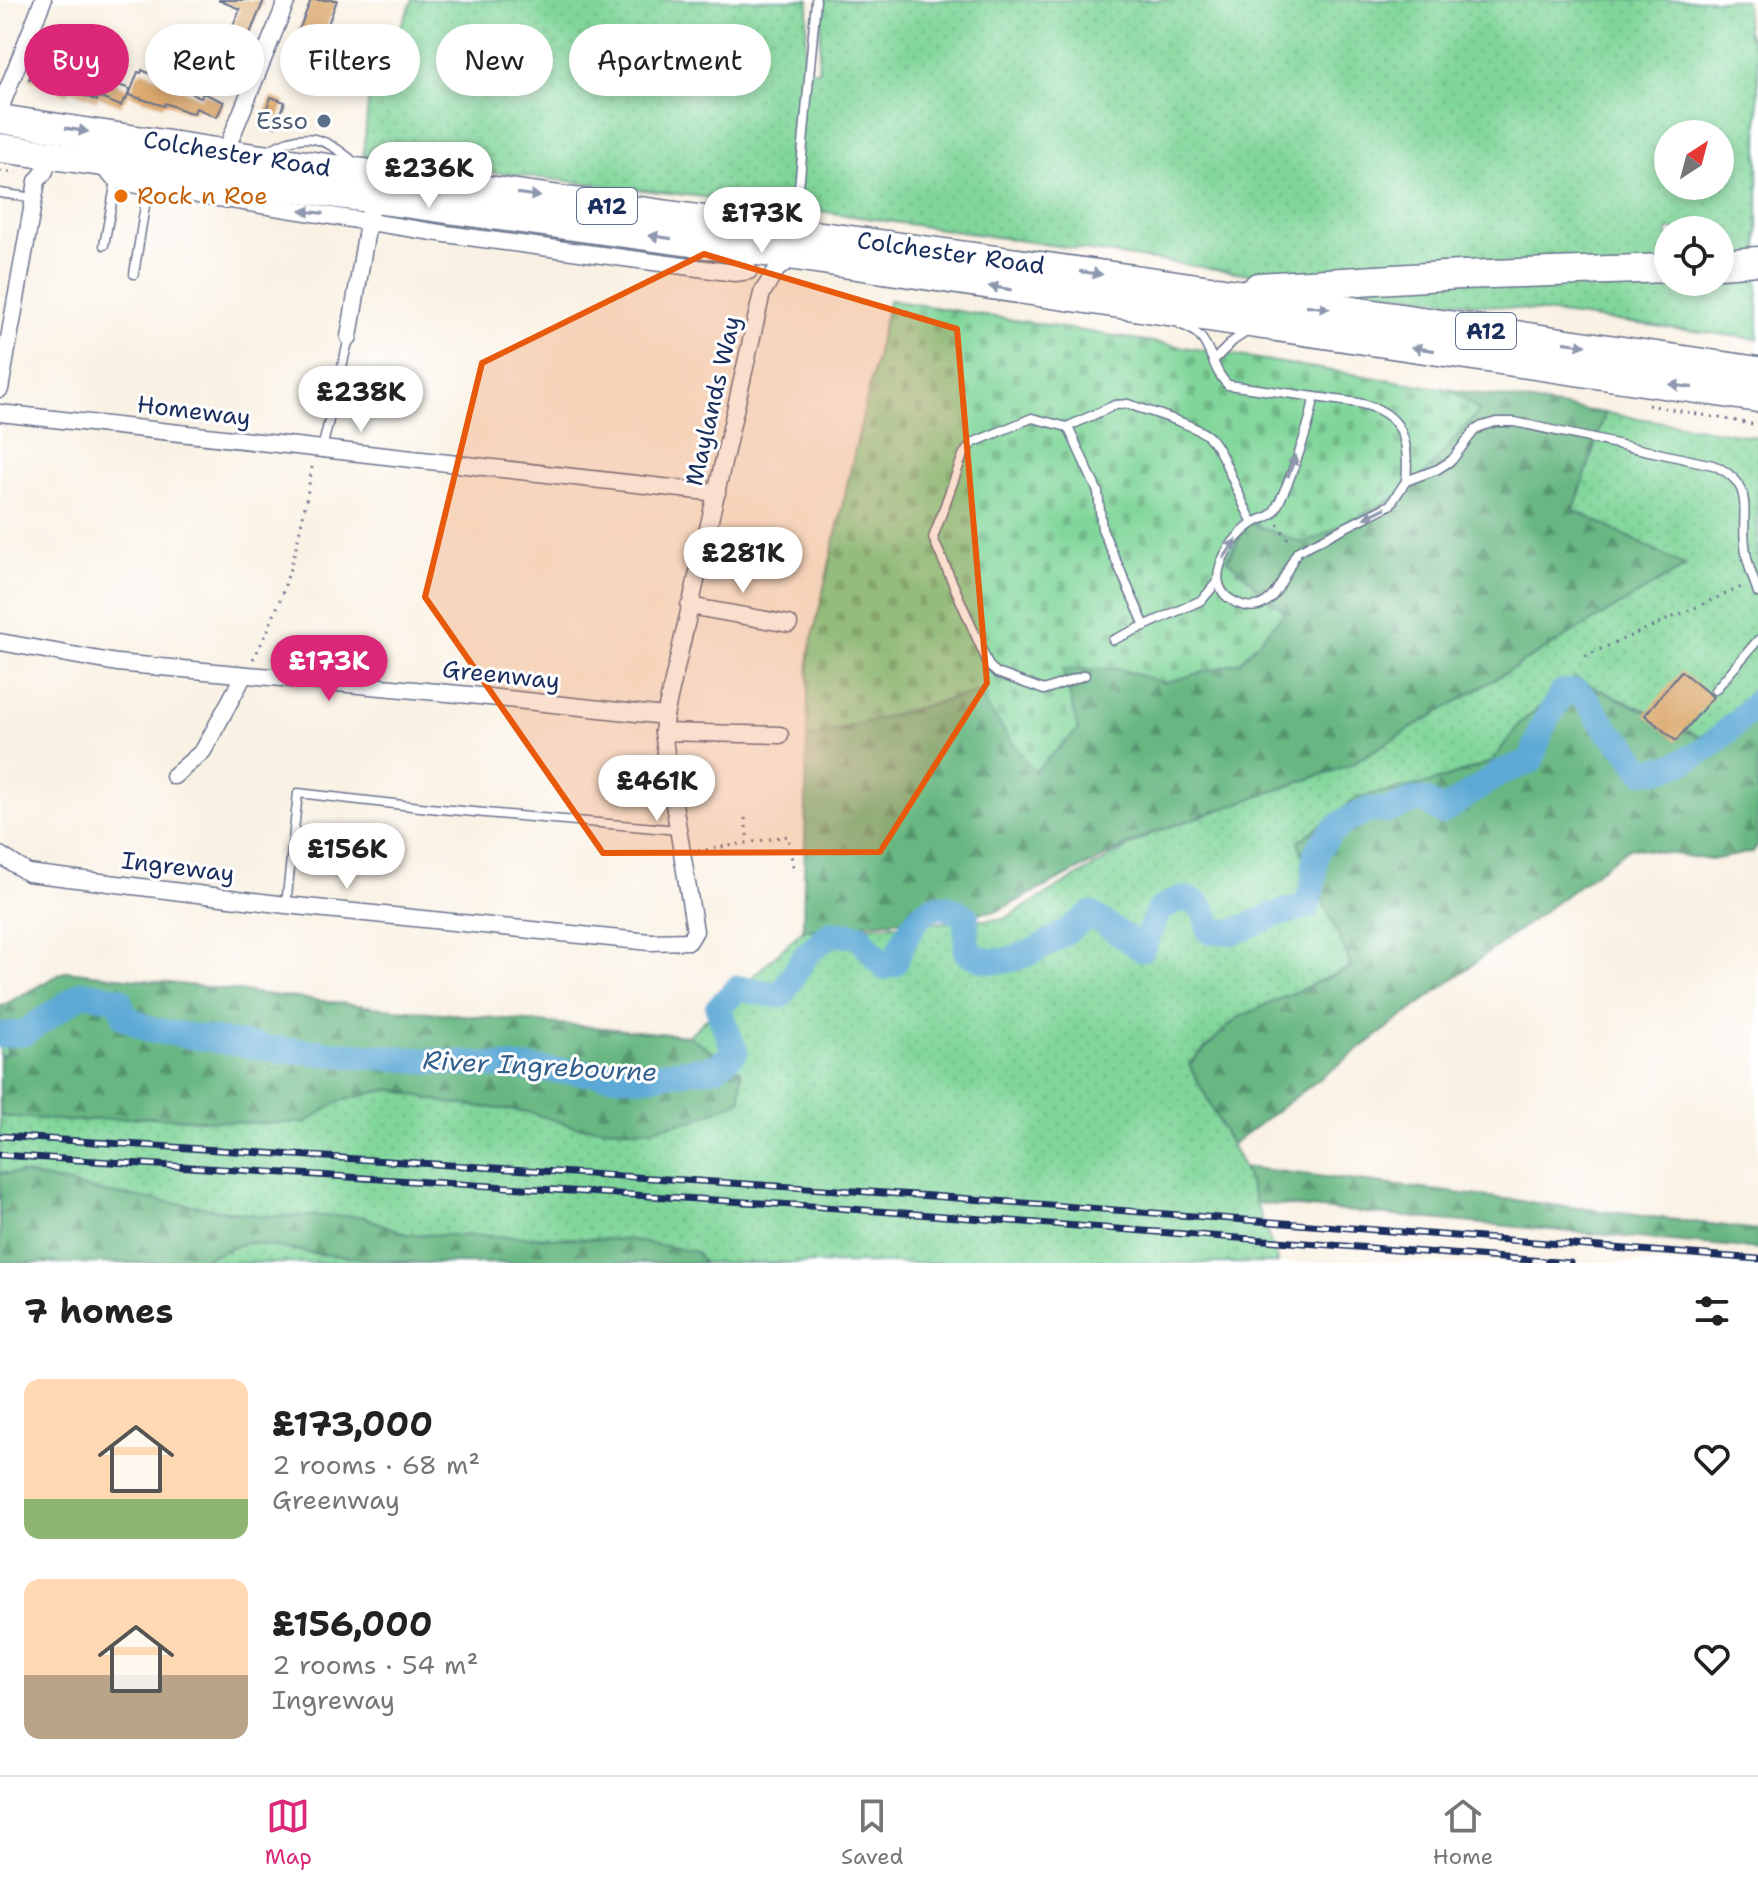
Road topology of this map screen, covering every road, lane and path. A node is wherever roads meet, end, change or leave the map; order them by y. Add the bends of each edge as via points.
1 (43, 0) edge
2 (287, 0) edge
3 (816, 0) edge
4 (0, 119) edge
5 (6, 148) edge
6 (236, 155) junction
7 (110, 172) junction
8 (38, 177) junction
9 (148, 187) junction
10 (0, 193) edge
11 (372, 197) junction
12 (104, 245) dead end
13 (718, 246) junction
14 (790, 251) junction
15 (1758, 261) edge
16 (1734, 263) edge
17 (1654, 268) edge
18 (750, 272) junction
19 (134, 274) dead end
20 (1213, 292) junction
21 (762, 293) junction
22 (1076, 299) junction
23 (1138, 317) dead end
24 (1165, 322) dead end
25 (1258, 324) junction
26 (349, 337) joint
27 (1215, 359) junction
28 (1758, 371) edge
29 (0, 389) edge
30 (1314, 397) junction
31 (1758, 398) edge
32 (0, 413) edge
33 (1068, 427) junction
34 (318, 449) junction
35 (1406, 481) junction
36 (717, 493) junction
37 (1273, 513) junction
38 (1253, 522) junction
39 (1758, 526) edge
40 (1745, 527) junction
41 (1298, 551) junction
42 (1754, 581) junction
43 (1217, 582) junction
44 (1758, 593) edge
45 (689, 606) junction
46 (789, 624) dead end
47 (1145, 626) junction
48 (1113, 640) dead end
49 (1758, 640) edge
50 (0, 642) edge
51 (1585, 656) dead end
52 (244, 675) junction
53 (1085, 675) dead end
54 (1715, 690) dead end
55 (664, 724) junction
56 (780, 735) dead end
57 (174, 776) dead end
58 (745, 818) dead end
59 (679, 830) junction
60 (748, 842) junction
61 (682, 853) junction
62 (0, 855) edge
63 (794, 872) dead end
64 (286, 905) junction
65 (689, 941) joint

1 - 4 street
2 - 6 street
3 - 14 lane
4 -> 6 highway, Colchester Road / A12
4 - 8 street via 17,133 29,135
5 - 8 highway, Colchester Road / A12
6 - 11 highway, Colchester Road / A12
7 - 8 highway, Colchester Road / A12
7 - 9 street, Colchester Road
7 - 11 highway, Colchester Road / A12
7 - 12 lane via 115,186
8 - 10 lane
8 - 29 street
11 -> 9 street, Colchester Road
9 - 19 lane
13 -> 11 highway, Colchester Road / A12
11 -> 14 highway, Colchester Road / A12
11 - 18 street, Colchester Road via 446,234
11 - 26 street
13 - 14 highway, Colchester Road / A12
13 - 18 street, Maylands Way
14 - 18 street, Colchester Road
14 -> 20 highway, Colchester Road / A12
14 - 21 street, Maylands Way
22 -> 14 highway, Colchester Road / A12
15 - 16 highway
17 - 20 highway, A12
18 - 21 street, Maylands Way
20 -> 28 highway, Colchester Road / A12
21 - 36 street, Maylands Way
22 - 23 lane
22 - 25 highway, Colchester Road / A12
24 - 27 lane via 1196,331
25 - 27 lane
31 -> 25 highway, Colchester Road / A12
26 - 34 lane
27 - 30 lane via 1216,370 1228,385
30 - 35 lane via 1373,405 1390,415 1406,442
37 -> 30 lane
32 - 34 street, Homeway
33 - 38 lane via 1122,404 1200,431 1216,446
33 - 47 lane via 1098,492 1102,529
33 - 53 lane via 1032,418 972,443 933,538 992,670 1044,690
34 - 36 street, Homeway
34 - 52 path via 276,613
35 - 40 lane via 1452,460 1474,431 1496,422 1515,422 1727,471 1743,492
35 -> 41 lane via 1390,505
36 - 45 street, Maylands Way
37 - 38 lane
37 - 41 path
43 -> 38 lane via 1221,561
39 - 40 lane
40 - 42 lane
41 - 43 lane via 1280,587 1262,604 1239,604 1224,595
42 - 44 lane
42 - 51 path
43 - 47 lane via 1202,600
45 - 46 street
45 - 55 street, Maylands Way
47 - 48 lane
49 - 54 lane
50 - 52 street, Greenway via 117,663
52 - 55 street, Greenway via 470,695
52 - 57 street via 203,751
55 - 56 street, Greenway
55 - 59 street, Maylands Way
58 - 60 path
59 - 61 street, Maylands Way
59 - 64 lane via 298,793
60 - 61 path
60 - 63 path via 788,836
61 - 65 street, Maylands Way via 695,931
62 - 64 street, Ingreway via 28,873
64 - 65 street, Ingreway via 650,942

